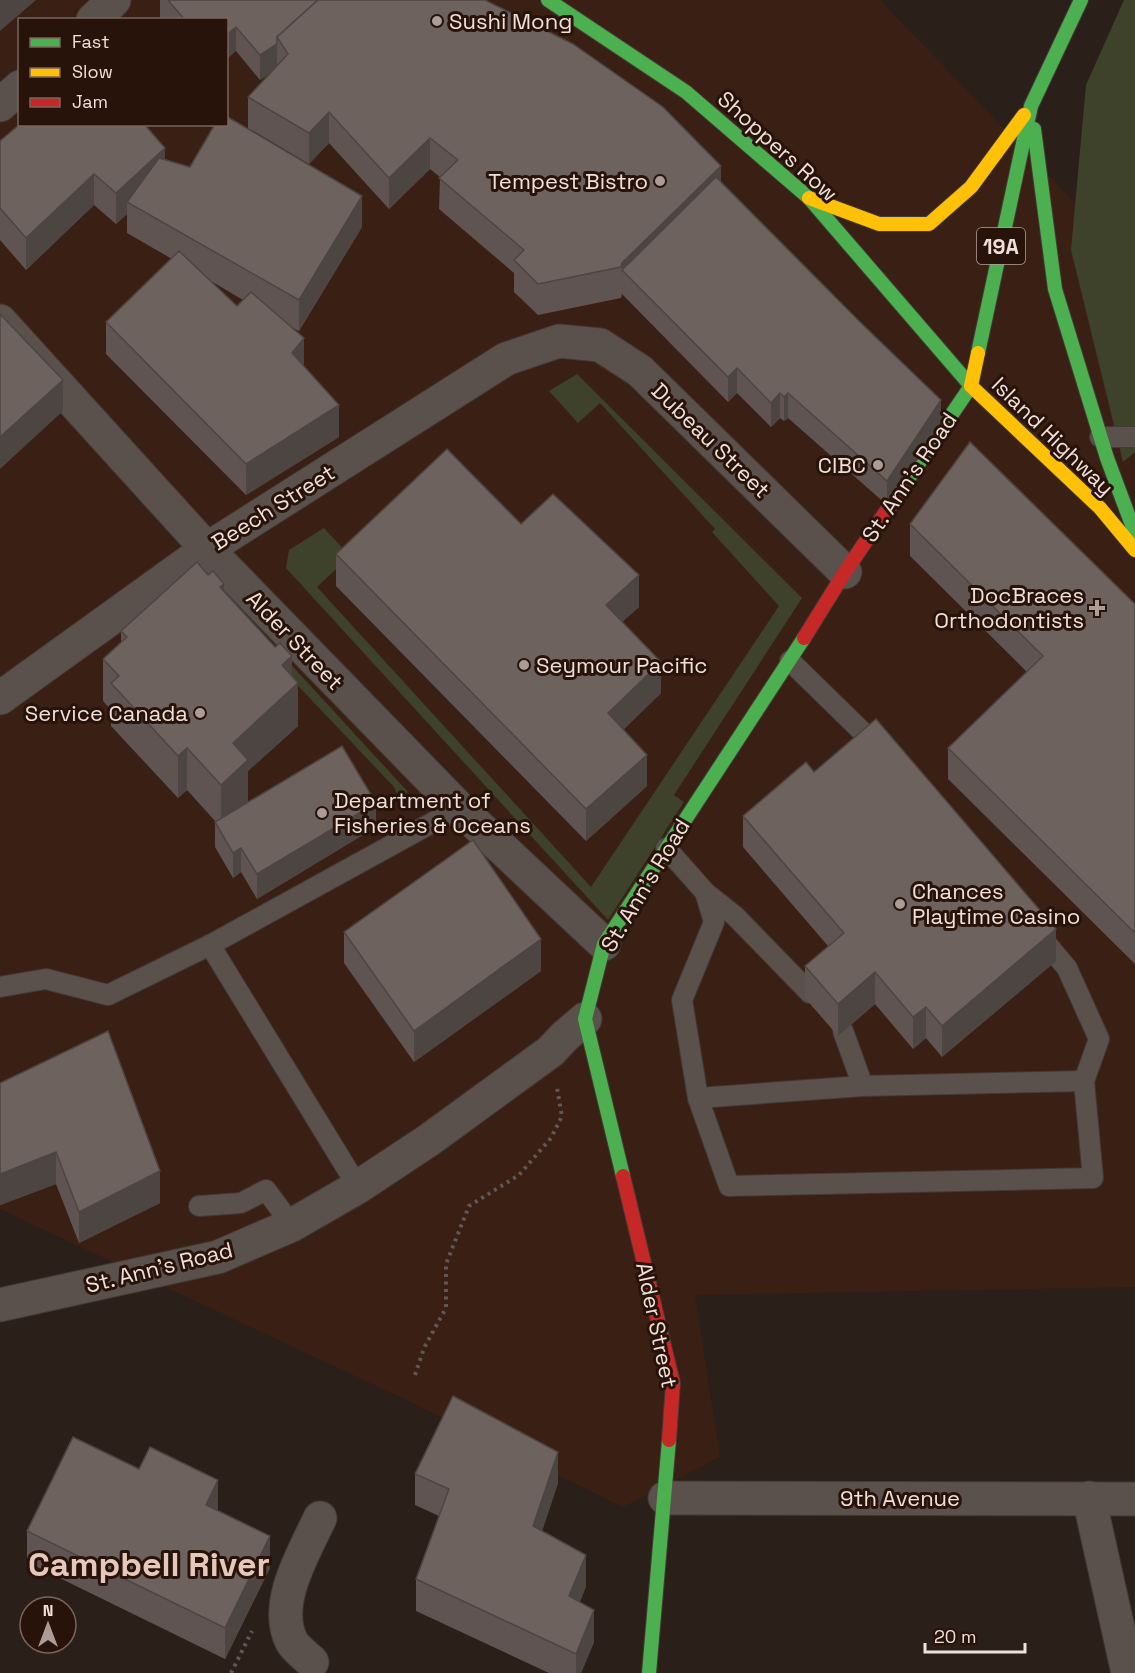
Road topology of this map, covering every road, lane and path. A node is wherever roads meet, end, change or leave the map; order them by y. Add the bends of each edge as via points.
1 (114, 0) edge
2 (548, 0) edge
3 (1081, 0) edge
4 (95, 18) edge
5 (18, 89) edge
6 (0, 105) edge
7 (1031, 106) junction
8 (809, 198) junction
9 (0, 321) edge
10 (559, 341) joint
11 (971, 386) junction
12 (1101, 437) junction
13 (1135, 437) edge
14 (1135, 533) edge
15 (207, 549) junction
16 (1135, 550) edge
17 (845, 572) junction
18 (790, 661) junction
19 (0, 698) edge
20 (892, 764) edge
21 (459, 808) junction
22 (666, 848) junction
23 (705, 892) junction
24 (1029, 924) edge
25 (604, 944) junction
26 (210, 945) junction
27 (0, 987) edge
28 (810, 993) edge
29 (585, 1019) junction
30 (843, 1031) edge
31 (551, 1051) junction
32 (1084, 1081) junction
33 (863, 1086) junction
34 (698, 1098) junction
35 (358, 1187) junction
36 (199, 1206) dead end
37 (292, 1225) junction
38 (0, 1305) edge
39 (415, 1375) dead end
40 (665, 1498) junction
41 (1089, 1498) junction
42 (1135, 1498) edge
43 (320, 1518) dead end
44 (255, 1625) dead end
45 (312, 1662) dead end
46 (231, 1673) edge
47 (649, 1673) edge
48 (1128, 1673) edge

1 - 4 street
2 - 8 street, Shoppers Row via 686,92
3 - 7 street, Island Highway / 19A
5 - 6 street
7 - 8 street via 971,187 930,224 879,224
7 - 11 street, Island Highway / 19A
7 - 12 street via 1055,289
8 - 11 street, Shoppers Row
9 - 15 street, Alder Street
10 - 15 street, Beech Street via 506,359
10 - 17 street, Dubeau Street via 600,345 640,370
11 - 16 street, Island Highway via 1100,508
11 - 17 street, St. Ann's Road
12 - 13 lane
12 - 14 street
15 - 19 street, Beech Street
15 - 21 street, Alder Street
17 - 18 street, St. Ann's Road
18 - 20 lane
18 - 22 street, St. Ann's Road
21 - 25 street, Alder Street
21 - 26 lane
22 - 23 lane
22 - 25 street, St. Ann's Road
23 - 28 lane via 735,916
23 - 34 lane via 714,922 682,1000
24 - 32 lane via 1067,968 1099,1038
25 - 29 street, St. Ann's Road
26 - 27 lane via 108,995 46,979
26 - 35 lane
29 - 31 street, St. Ann's Road
29 - 40 street, Alder Street via 673,1383
30 - 33 lane
31 - 35 street, St. Ann's Road
31 - 39 path via 562,1116 551,1138 519,1174 469,1206 446,1264 446,1308 424,1348
32 - 33 lane
32 - 34 lane via 1093,1178 729,1186
33 - 34 lane
35 - 37 street, St. Ann's Road
36 - 37 lane via 241,1203 266,1190
37 - 38 street, St. Ann's Road via 219,1257
40 - 41 street, 9th Avenue
40 - 47 street, Alder Street
41 - 42 street, 9th Avenue
41 - 48 street
43 - 45 street via 286,1598 286,1624 293,1643
44 - 46 path

